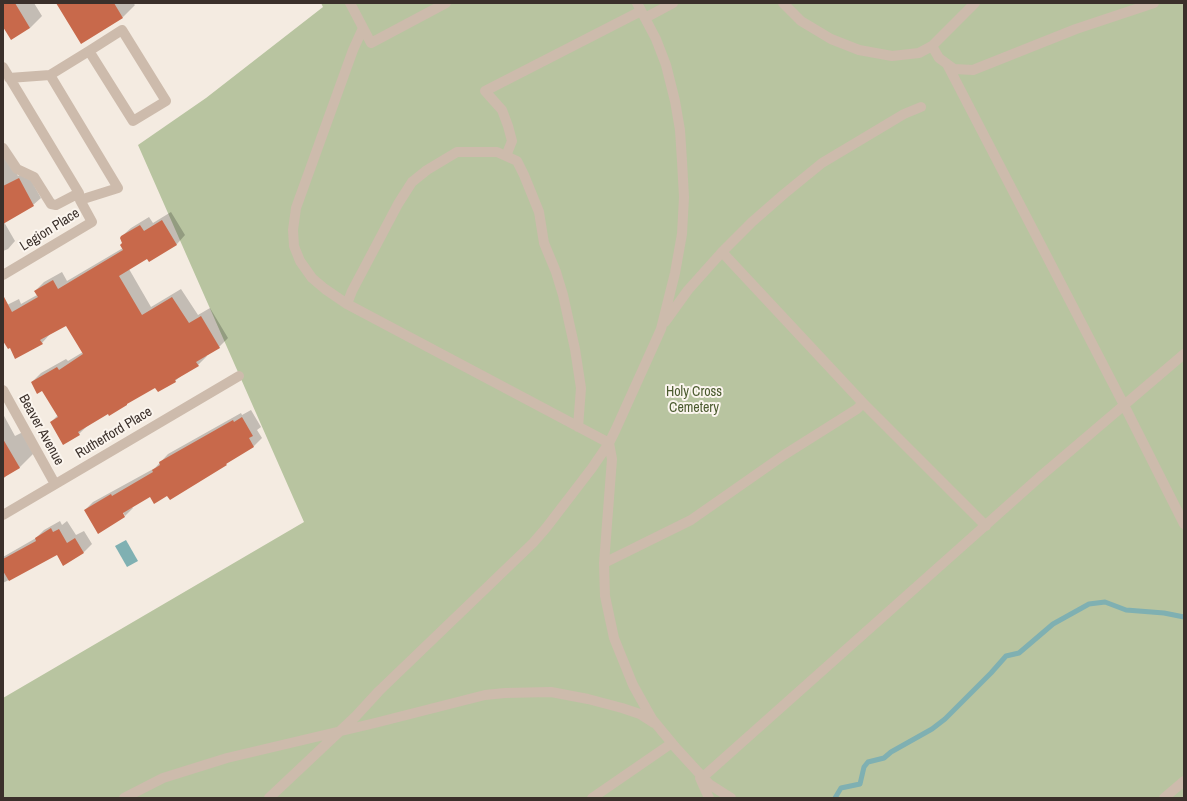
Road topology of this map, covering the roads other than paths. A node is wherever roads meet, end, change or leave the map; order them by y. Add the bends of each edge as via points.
1 (350, 3) edge
2 (446, 3) edge
3 (674, 3) edge
4 (783, 3) edge
5 (975, 3) edge
6 (1154, 3) edge
7 (641, 11) edge
8 (363, 28) junction
9 (932, 46) junction
10 (89, 51) junction
11 (947, 64) junction
12 (3, 67) edge
13 (50, 75) junction
14 (9, 78) junction
15 (921, 107) dead end
16 (3, 148) edge
17 (506, 156) junction
18 (80, 196) junction
19 (722, 252) junction
20 (3, 275) edge
21 (347, 304) junction
22 (661, 329) junction
23 (1184, 354) edge
24 (239, 376) dead end
25 (3, 390) edge
26 (863, 403) junction
27 (1124, 405) junction
28 (578, 427) junction
29 (609, 443) junction
30 (55, 484) junction
31 (3, 515) edge
32 (1184, 524) edge
33 (986, 526) junction
34 (604, 563) junction
35 (658, 727) junction
36 (339, 731) junction
37 (672, 743) junction
38 (700, 775) junction
39 (1184, 781) edge
40 (124, 798) edge
41 (269, 798) edge
42 (592, 798) edge
43 (709, 798) edge
44 (731, 798) edge
45 (1164, 798) edge

1 - 8 street
2 - 8 street via 371,43
3 - 7 street
4 - 9 street via 801,21 831,39 860,50 892,56 919,53
5 - 9 street
6 - 11 street via 1076,29 973,70 954,69
7 - 17 street via 485,91 502,110 508,126 512,141
7 - 22 street via 656,39 666,66 680,130 682,161 682,234
8 - 21 street via 296,208 293,230 294,246 300,261 312,278
9 - 11 street via 939,58
10 - 10 street via 122,30 166,101 133,121
10 - 13 street
11 - 27 street
12 - 14 street
13 - 14 street
13 - 18 street via 118,188
14 - 18 street
15 - 19 street via 904,114 822,163 752,222
16 - 18 street via 17,169 34,177 51,204 56,206
17 - 21 street via 497,152 457,152 412,182 398,204
17 - 28 street via 517,161 524,175 563,295 581,388
18 - 20 street, Legion Place via 92,222
19 - 22 street via 688,290
19 - 26 street
21 - 28 street
22 - 29 street
23 - 27 street
24 - 30 street, Rutherford Place
25 - 30 street, Beaver Avenue
26 - 33 street
26 - 34 street via 691,520
27 - 32 street
27 - 33 street
28 - 29 street
29 - 34 street via 612,459
29 - 36 street via 533,543
30 - 31 street, Rutherford Place
33 - 38 street
34 - 35 street via 604,596 614,638 633,686
35 - 36 street via 640,714 622,708 551,692 485,695
35 - 37 street
36 - 40 street via 227,758 162,778
36 - 41 street
37 - 38 street
37 - 42 street
38 - 43 street
38 - 44 street
39 - 45 street

